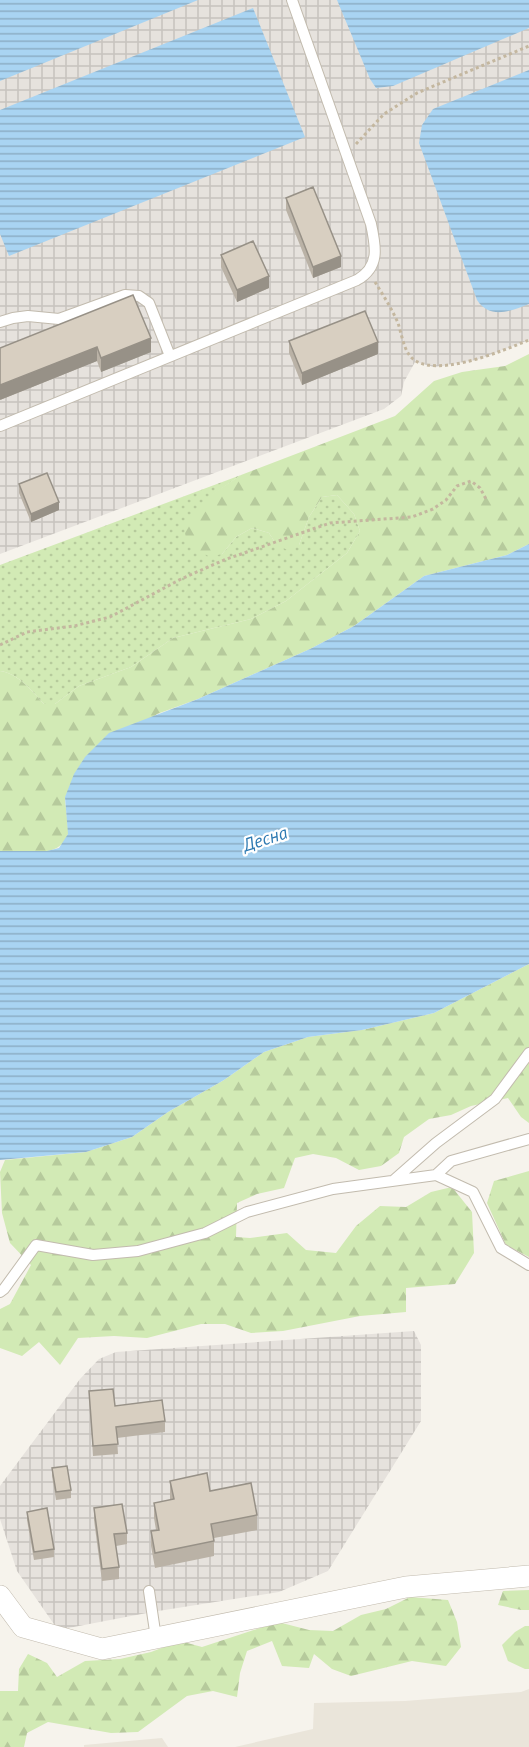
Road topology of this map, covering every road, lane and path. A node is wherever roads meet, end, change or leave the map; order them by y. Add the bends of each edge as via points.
1 (292, 0) edge
2 (529, 46) edge
3 (344, 147) junction
4 (368, 272) junction
5 (0, 322) edge
6 (529, 340) edge
7 (170, 356) junction
8 (0, 426) edge
9 (486, 499) dead end
10 (0, 645) edge
11 (529, 1053) edge
12 (529, 1139) edge
13 (436, 1174) junction
14 (393, 1180) junction
15 (529, 1265) edge
16 (0, 1292) edge
17 (529, 1576) edge
18 (149, 1591) dead end
19 (0, 1596) edge
20 (156, 1638) junction

1 - 3 lane
2 - 3 path via 417,93 384,114 358,144
3 - 4 lane via 371,224 376,253
4 - 6 path via 397,320 415,362 434,367 476,360
4 - 7 lane via 357,280
5 - 7 lane via 28,316 59,319 124,295 139,296 149,303
7 - 8 lane
9 - 10 path via 471,481 457,486 433,509 412,517 330,523 224,560 110,617 27,632
11 - 14 lane via 495,1099
12 - 13 lane via 451,1161
13 - 14 lane
13 - 15 lane via 473,1192 501,1248
14 - 16 lane via 333,1189 247,1212 205,1233 138,1251 93,1255 36,1245
17 - 20 street via 406,1587
18 - 20 lane
19 - 20 street via 22,1627 102,1649

